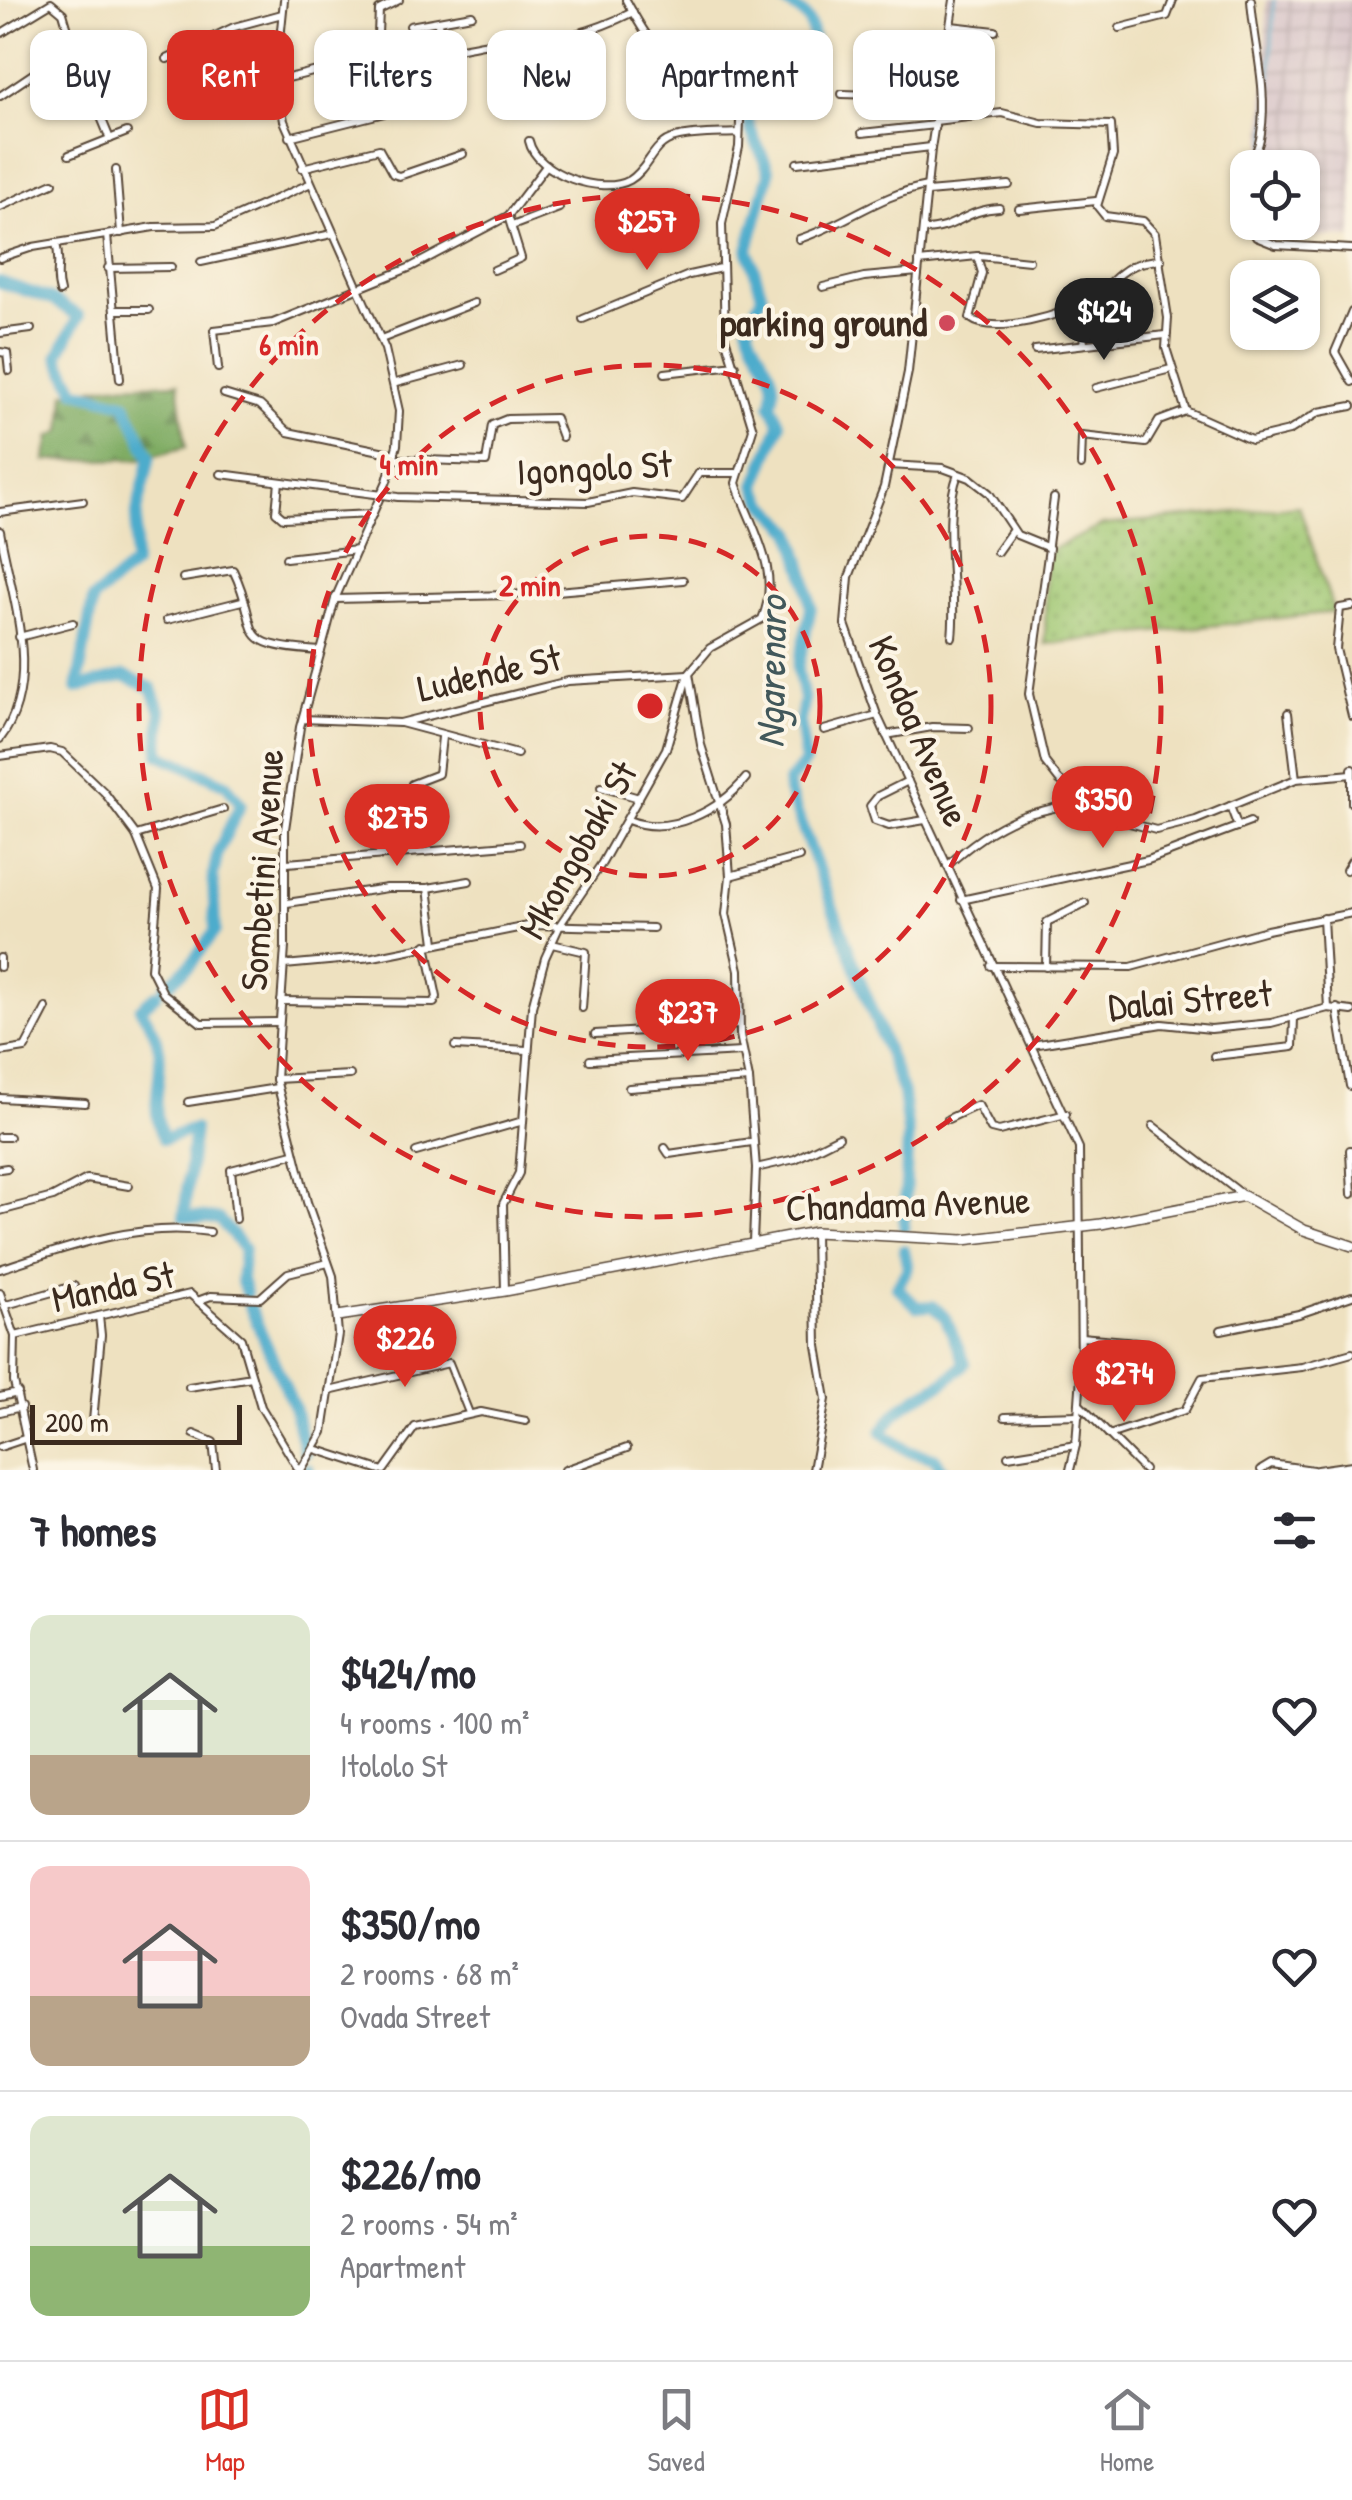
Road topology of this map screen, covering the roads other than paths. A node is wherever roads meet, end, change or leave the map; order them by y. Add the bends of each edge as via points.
1 (284, 0) edge
2 (400, 0) edge
3 (626, 0) edge
4 (954, 0) edge
5 (1173, 0) edge
6 (1251, 0) edge
7 (632, 12) junction
8 (282, 14) junction
9 (472, 15) dead end
10 (438, 22) junction
11 (410, 26) dead end
12 (951, 26) junction
13 (1120, 28) dead end
14 (67, 30) edge
15 (228, 30) edge
16 (281, 30) edge
17 (379, 30) edge
18 (439, 30) edge
19 (950, 30) edge
20 (986, 30) edge
21 (0, 34) edge
22 (467, 50) edge
23 (30, 77) edge
24 (842, 94) dead end
25 (853, 94) edge
26 (0, 96) edge
27 (103, 120) edge
28 (285, 120) edge
29 (357, 120) edge
30 (935, 120) edge
31 (935, 123) junction
32 (127, 132) dead end
33 (738, 132) junction
34 (862, 133) dead end
35 (289, 137) junction
36 (110, 138) junction
37 (529, 141) dead end
38 (931, 147) junction
39 (1255, 150) edge
40 (463, 154) dead end
41 (69, 155) dead end
42 (796, 163) dead end
43 (546, 166) junction
44 (302, 168) junction
45 (116, 170) dead end
46 (53, 184) dead end
47 (309, 184) junction
48 (1009, 184) dead end
49 (927, 189) junction
50 (1096, 200) junction
51 (0, 207) edge
52 (558, 208) dead end
53 (999, 208) dead end
54 (1020, 209) dead end
55 (508, 216) junction
56 (512, 226) junction
57 (924, 230) junction
58 (120, 232) junction
59 (332, 234) junction
60 (107, 235) junction
61 (799, 239) dead end
62 (1264, 240) edge
63 (56, 243) junction
64 (1352, 249) edge
65 (978, 256) junction
66 (0, 258) edge
67 (1161, 260) junction
68 (1030, 261) dead end
69 (202, 262) dead end
70 (919, 262) junction
71 (171, 267) dead end
72 (108, 268) junction
73 (721, 268) junction
74 (494, 270) dead end
75 (918, 272) junction
76 (823, 287) dead end
77 (60, 292) dead end
78 (358, 292) junction
79 (1092, 298) junction
80 (474, 302) dead end
81 (116, 310) junction
82 (149, 310) dead end
83 (1352, 312) edge
84 (583, 318) dead end
85 (31, 329) dead end
86 (0, 333) edge
87 (1165, 335) junction
88 (381, 340) junction
89 (1082, 342) junction
90 (1035, 350) dead end
91 (0, 352) edge
92 (463, 365) dead end
93 (734, 366) junction
94 (218, 368) dead end
95 (1171, 370) junction
96 (9, 371) dead end
97 (665, 373) dead end
98 (120, 379) dead end
99 (1352, 382) edge
100 (396, 383) junction
101 (1096, 388) dead end
102 (224, 394) dead end
103 (1352, 406) edge
104 (1186, 411) junction
105 (562, 437) dead end
106 (394, 457) junction
107 (1081, 465) dead end
108 (889, 466) junction
109 (736, 473) junction
110 (220, 474) dead end
111 (958, 474) junction
112 (279, 482) junction
113 (382, 496) junction
114 (1054, 498) dead end
115 (83, 501) dead end
116 (0, 512) edge
117 (373, 514) junction
118 (1012, 530) junction
119 (0, 531) edge
120 (1048, 545) junction
121 (356, 550) junction
122 (997, 552) dead end
123 (286, 558) dead end
124 (182, 578) dead end
125 (683, 580) dead end
126 (335, 599) junction
127 (242, 601) junction
128 (1352, 606) edge
129 (167, 620) dead end
130 (73, 623) dead end
131 (19, 637) junction
132 (952, 637) dead end
133 (321, 650) junction
134 (688, 674) junction
135 (1288, 713) dead end
136 (1352, 713) edge
137 (877, 714) junction
138 (303, 718) junction
139 (400, 722) junction
140 (969, 728) dead end
141 (824, 730) dead end
142 (886, 735) junction
143 (442, 737) junction
144 (0, 739) edge
145 (518, 754) dead end
146 (0, 756) edge
147 (1351, 773) edge
148 (746, 778) dead end
149 (1296, 779) junction
150 (908, 780) junction
151 (601, 787) dead end
152 (1079, 794) junction
153 (638, 798) junction
154 (720, 803) junction
155 (1352, 803) edge
156 (415, 806) dead end
157 (1230, 806) junction
158 (223, 809) dead end
159 (628, 820) junction
160 (925, 820) junction
161 (1250, 822) dead end
162 (1238, 826) junction
163 (136, 836) junction
164 (520, 844) dead end
165 (799, 857) dead end
166 (1352, 860) edge
167 (286, 862) junction
168 (947, 866) junction
169 (1346, 870) dead end
170 (730, 876) junction
171 (469, 881) dead end
172 (428, 888) junction
173 (961, 900) junction
174 (287, 903) junction
175 (1085, 903) dead end
176 (1352, 912) edge
177 (1323, 918) junction
178 (561, 924) junction
179 (654, 928) dead end
180 (435, 942) junction
181 (552, 944) junction
182 (426, 945) junction
183 (0, 958) edge
184 (284, 965) junction
185 (992, 966) junction
186 (0, 967) edge
187 (1046, 968) junction
188 (281, 1001) junction
189 (46, 1008) dead end
190 (582, 1008) dead end
191 (1328, 1008) junction
192 (1337, 1008) junction
193 (1352, 1011) edge
194 (1294, 1018) junction
195 (278, 1022) junction
196 (739, 1025) junction
197 (595, 1034) dead end
198 (1032, 1045) junction
199 (454, 1046) dead end
200 (528, 1050) junction
201 (0, 1052) edge
202 (742, 1052) junction
203 (1214, 1056) dead end
204 (590, 1060) dead end
205 (1349, 1065) edge
206 (350, 1075) dead end
207 (749, 1078) junction
208 (277, 1084) junction
209 (1350, 1086) dead end
210 (629, 1088) dead end
211 (0, 1098) edge
212 (188, 1102) dead end
213 (85, 1104) dead end
214 (1066, 1114) junction
215 (948, 1119) dead end
216 (523, 1121) junction
217 (1153, 1126) dead end
218 (839, 1137) dead end
219 (752, 1142) junction
220 (665, 1148) dead end
221 (1350, 1150) dead end
222 (416, 1152) dead end
223 (293, 1154) junction
224 (756, 1168) junction
225 (129, 1186) dead end
226 (1352, 1194) edge
227 (1244, 1196) junction
228 (0, 1211) edge
229 (236, 1219) dead end
230 (1079, 1226) junction
231 (210, 1232) dead end
232 (815, 1232) junction
233 (753, 1242) junction
234 (1352, 1246) edge
235 (328, 1263) junction
236 (0, 1270) edge
237 (74, 1286) dead end
238 (505, 1291) junction
239 (0, 1293) edge
240 (1352, 1296) edge
241 (200, 1300) junction
242 (6, 1305) junction
243 (98, 1316) junction
244 (338, 1316) junction
245 (1221, 1330) dead end
246 (15, 1336) junction
247 (1081, 1337) junction
248 (1137, 1342) dead end
249 (1352, 1354) edge
250 (252, 1377) junction
251 (189, 1387) dead end
252 (329, 1390) junction
253 (18, 1394) junction
254 (0, 1397) edge
255 (1080, 1405) junction
256 (21, 1407) junction
257 (0, 1412) edge
258 (469, 1413) junction
259 (1078, 1415) junction
260 (1004, 1417) dead end
261 (93, 1421) dead end
262 (526, 1422) dead end
263 (194, 1434) dead end
264 (1109, 1435) junction
265 (27, 1438) junction
266 (1076, 1445) junction
267 (0, 1448) edge
268 (627, 1448) dead end
269 (314, 1449) junction
270 (1008, 1456) dead end
271 (1352, 1465) edge
272 (33, 1470) edge
273 (216, 1470) edge
274 (300, 1470) edge
275 (382, 1470) edge
276 (565, 1470) edge
277 (813, 1470) edge
278 (1070, 1470) edge
279 (1144, 1470) edge
280 (1262, 1470) edge
281 (1315, 1470) edge

1 - 8 street, Sombetini Avenue
2 - 17 street via 380,10
3 - 7 street
4 - 12 street, Kondoa Avenue
5 - 13 street via 1167,16
6 - 39 street via 1262,62
7 - 22 street via 556,41
7 - 33 street via 673,59 740,64
8 - 15 street
8 - 16 street, Sombetini Avenue
9 - 10 street
10 - 11 street
10 - 18 street
12 - 19 street, Kondoa Avenue
12 - 20 street
14 - 21 street via 57,5 45,4
23 - 26 street
24 - 25 street
27 - 36 street
28 - 35 street, Sombetini Avenue
29 - 35 street
30 - 31 street, Kondoa Avenue
31 - 34 street
31 - 38 street, Kondoa Avenue
31 - 50 street via 1002,112 1041,124 1111,124 1113,156
32 - 36 street
33 - 43 street via 660,144 622,184 590,182
33 - 73 street via 738,157 723,202
35 - 44 street, Sombetini Avenue
36 - 41 street
37 - 43 street
38 - 42 street
38 - 49 street, Kondoa Avenue
40 - 44 street via 399,176 374,148
43 - 55 street
44 - 47 street, Sombetini Avenue
45 - 58 street
46 - 51 street
47 - 58 street via 226,223
47 - 59 street, Sombetini Avenue
48 - 49 street
49 - 57 street, Kondoa Avenue
49 - 61 street via 896,194
50 - 54 street
50 - 67 street via 1102,214 1150,226
52 - 56 street
53 - 57 street
55 - 56 street
55 - 78 street
56 - 74 street via 520,260
57 - 70 street, Kondoa Avenue
58 - 60 street
59 - 69 street
59 - 78 street, Sombetini Avenue
60 - 63 street
60 - 72 street
62 - 64 street
63 - 66 street
63 - 77 street
65 - 68 street
65 - 70 street
65 - 79 street via 982,273 970,315 979,324 1014,324
67 - 79 street via 1120,270
67 - 87 street
70 - 75 street, Kondoa Avenue
71 - 72 street
72 - 81 street
73 - 84 street via 689,274
73 - 93 street
75 - 76 street
75 - 108 street, Kondoa Avenue
78 - 88 street, Sombetini Avenue
78 - 94 street via 272,323 216,330
79 - 89 street
80 - 88 street
81 - 82 street
81 - 98 street
83 - 99 street via 1336,354
85 - 86 street
87 - 89 street
87 - 95 street
88 - 100 street, Sombetini Avenue
89 - 90 street
91 - 96 street via 7,352
92 - 100 street
93 - 97 street
93 - 109 street via 753,429
95 - 101 street
95 - 104 street
100 - 106 street, Sombetini Avenue
102 - 106 street via 260,405 288,432
103 - 104 street via 1251,440
104 - 107 street via 1160,421 1146,444 1082,436
105 - 106 street via 555,418 507,419 492,426 486,462
106 - 113 street, Sombetini Avenue
108 - 111 street
108 - 137 street, Kondoa Avenue via 848,577 844,609 854,660
109 - 113 street, Igongolo St via 699,473 678,500 641,493 588,502
109 - 134 street via 760,536 766,609 754,626 710,648
110 - 112 street
111 - 118 street via 980,483
111 - 132 street via 952,492
112 - 113 street
112 - 117 street via 276,512 283,518
113 - 117 street, Sombetini Avenue
114 - 120 street
115 - 116 street
117 - 121 street, Sombetini Avenue
118 - 120 street
118 - 122 street
119 - 131 street
120 - 152 street via 1029,694 1045,762
121 - 123 street
121 - 126 street, Sombetini Avenue
124 - 127 street via 233,570
125 - 126 street via 511,595
126 - 133 street, Sombetini Avenue
127 - 129 street
127 - 133 street via 262,641
128 - 136 street via 1340,608 1335,643
130 - 131 street
131 - 144 street via 20,702
133 - 138 street, Sombetini Avenue
134 - 139 street, Ludende St via 568,681
134 - 153 street, Mkongobaki St via 666,749
134 - 154 street
135 - 149 street
137 - 141 street
137 - 142 street, Kondoa Avenue
138 - 139 street, Ludende St
138 - 167 street, Sombetini Avenue
139 - 143 street
140 - 142 street
142 - 150 street, Kondoa Avenue
143 - 145 street
143 - 156 street via 438,774 412,784
146 - 163 street via 62,752 104,792
147 - 149 street
147 - 155 street
148 - 154 street
149 - 157 street
150 - 160 street, Kondoa Avenue
150 - 160 street via 873,799 875,822
151 - 153 street
152 - 157 street via 1142,830 1173,828
152 - 168 street via 985,834
153 - 159 street, Mkongobaki St
154 - 159 street via 660,827
154 - 170 street
157 - 162 street
158 - 163 street
159 - 178 street, Mkongobaki St
160 - 168 street, Kondoa Avenue
161 - 162 street
162 - 173 street via 1148,860
163 - 195 street via 158,889 151,969 157,986 202,1023
164 - 167 street
165 - 170 street
166 - 169 street
167 - 174 street, Sombetini Avenue
168 - 173 street, Kondoa Avenue
170 - 196 street via 728,926 738,970
171 - 172 street
172 - 174 street
172 - 180 street
173 - 185 street, Kondoa Avenue
174 - 184 street, Sombetini Avenue
175 - 187 street via 1047,922
176 - 177 street
177 - 187 street via 1131,967
177 - 191 street
178 - 179 street
178 - 180 street
178 - 181 street, Mkongobaki St
180 - 182 street
181 - 190 street via 586,952
181 - 200 street, Mkongobaki St via 532,1007
182 - 184 street
182 - 188 street via 434,1002
183 - 186 street
184 - 188 street, Sombetini Avenue
185 - 187 street
185 - 198 street, Kondoa Avenue
188 - 195 street, Sombetini Avenue
189 - 201 street via 25,1048
191 - 192 street, Dalai Street
191 - 194 street, Dalai Street
192 - 193 street, Dalai Street
192 - 205 street
194 - 198 street, Dalai Street via 1212,1029 1162,1024
194 - 203 street via 1295,1046
195 - 208 street, Sombetini Avenue
196 - 197 street
196 - 202 street
198 - 214 street, Kondoa Avenue
199 - 200 street
200 - 216 street, Mkongobaki St
202 - 204 street
202 - 207 street
205 - 209 street
206 - 208 street
207 - 210 street
207 - 219 street
208 - 212 street
208 - 223 street, Sombetini Avenue
211 - 213 street
214 - 215 street via 995,1131 978,1105
214 - 230 street, Kondoa Avenue via 1078,1148
216 - 222 street
216 - 238 street, Mkongobaki St via 518,1182 503,1204
217 - 227 street
218 - 224 street via 795,1159
219 - 220 street via 670,1154
219 - 224 street
221 - 226 street
223 - 229 street via 231,1170
223 - 235 street, Sombetini Avenue
224 - 233 street
225 - 228 street via 86,1179 53,1197
227 - 230 street, Chandama Avenue
227 - 234 street via 1304,1230
230 - 232 street, Chandama Avenue via 928,1241
230 - 247 street, Kondoa Avenue
231 - 236 street via 112,1236
232 - 233 street, Chandama Avenue
232 - 277 street via 817,1346 826,1399
233 - 238 street, Chandama Avenue
235 - 241 street via 288,1273 260,1298
235 - 244 street, Sombetini Avenue
237 - 242 street
238 - 244 street, Chandama Avenue
239 - 242 street
240 - 245 street
241 - 243 street, Manda St via 176,1294
241 - 250 street, Manda St via 241,1338
242 - 246 street
243 - 246 street, Manda St
243 - 261 street
244 - 252 street, Sombetini Avenue
246 - 253 street
247 - 248 street
247 - 255 street, Kondoa Avenue
249 - 264 street via 1202,1378 1185,1410
250 - 251 street
250 - 274 street, Manda St via 267,1419
252 - 258 street via 449,1363
252 - 269 street, Sombetini Avenue
253 - 254 street
253 - 256 street
255 - 259 street, Kondoa Avenue
255 - 264 street
256 - 257 street
256 - 265 street
258 - 262 street
258 - 275 street via 409,1430
259 - 260 street
259 - 266 street, Kondoa Avenue
263 - 273 street via 213,1442
264 - 279 street
265 - 267 street
265 - 272 street
266 - 270 street
266 - 278 street, Kondoa Avenue
268 - 276 street
269 - 274 street, Sombetini Avenue
269 - 275 street
271 - 281 street
280 - 281 street via 1272,1464

